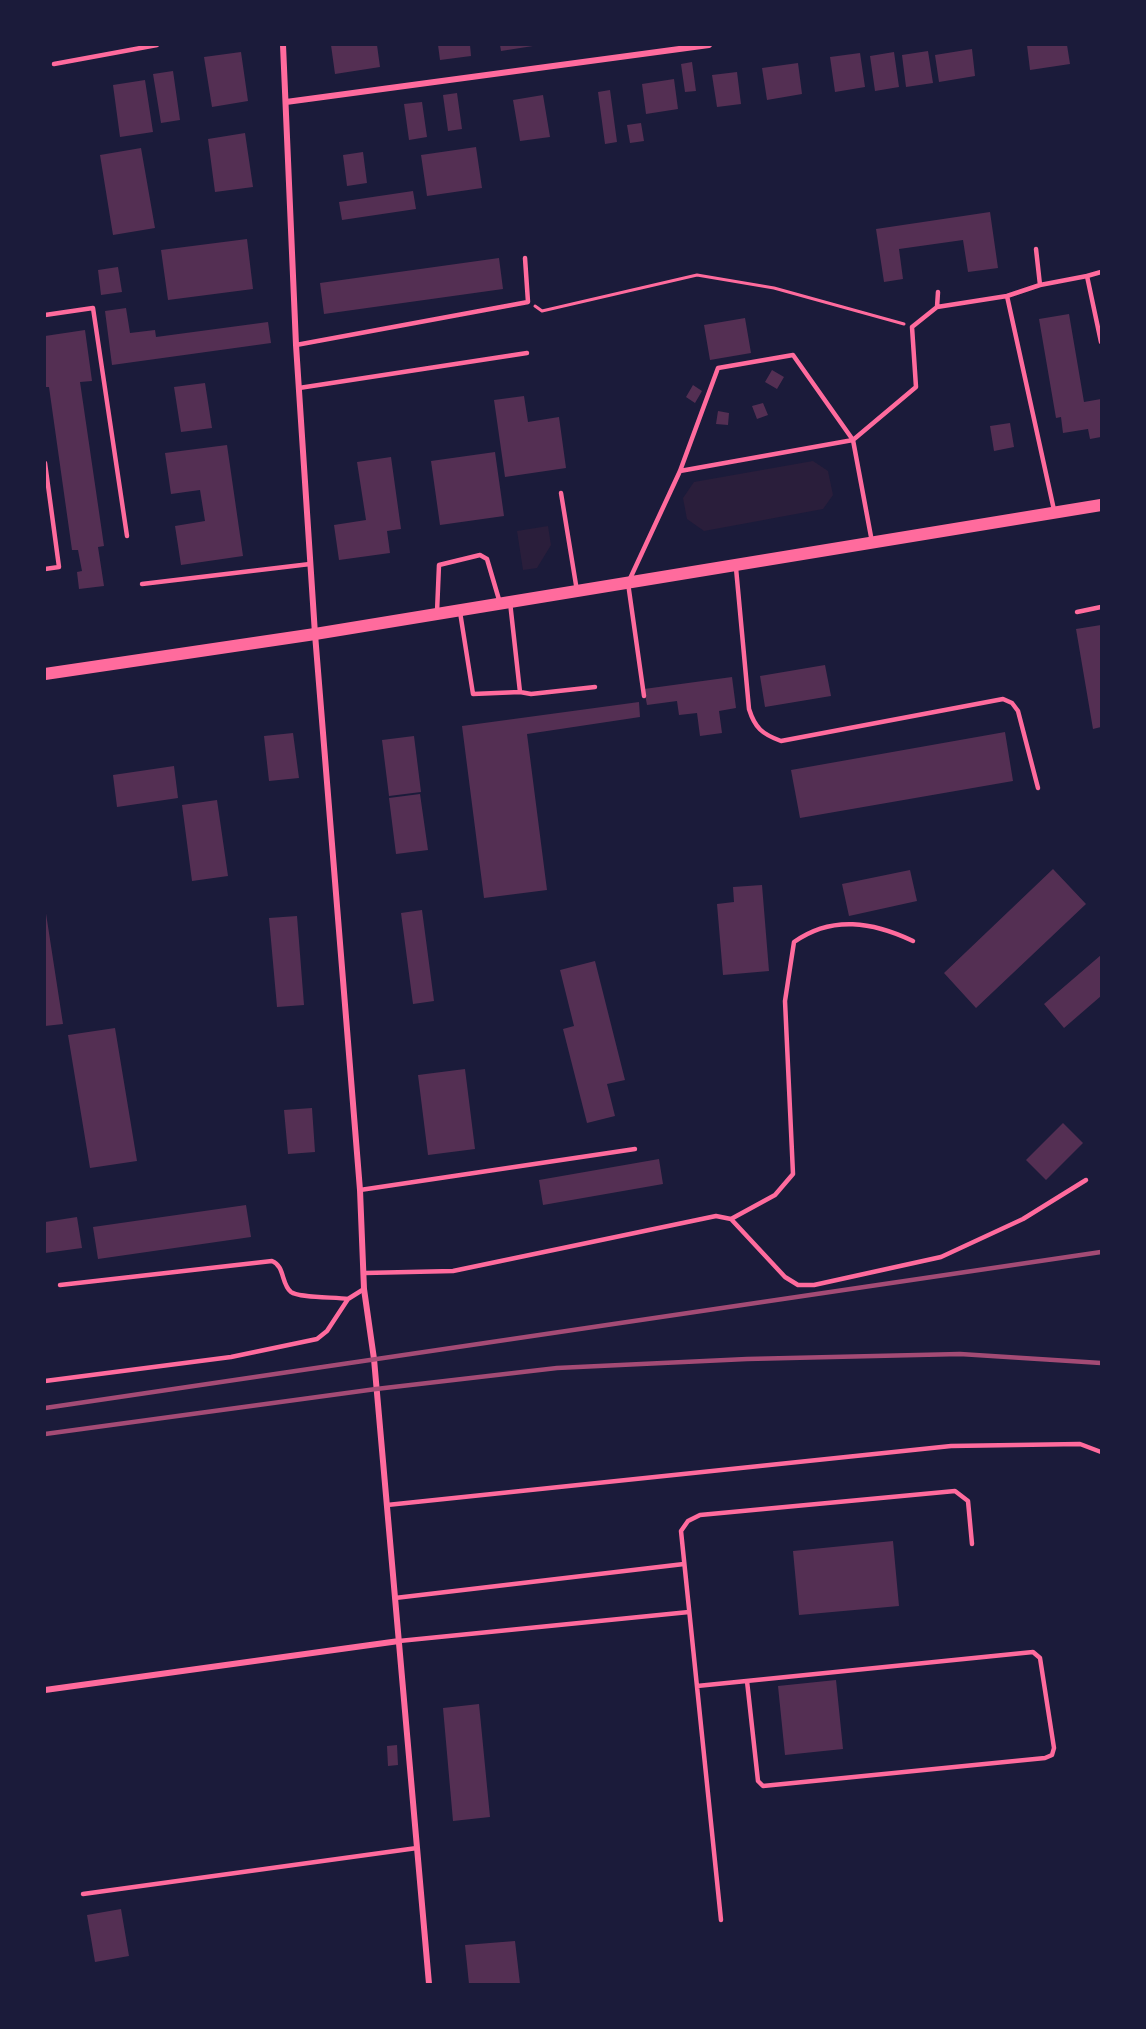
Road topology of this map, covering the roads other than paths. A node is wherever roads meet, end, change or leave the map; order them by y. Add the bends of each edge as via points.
1 (158, 45) edge
2 (283, 45) edge
3 (709, 45) edge
4 (54, 64) dead end
5 (286, 102) junction
6 (1036, 249) dead end
7 (525, 258) dead end
8 (1101, 272) edge
9 (1087, 276) junction
10 (1040, 285) junction
11 (938, 292) dead end
12 (1006, 296) junction
13 (937, 307) junction
14 (45, 315) edge
15 (1101, 342) edge
16 (297, 345) junction
17 (528, 353) dead end
18 (299, 388) junction
19 (853, 440) junction
20 (45, 463) edge
21 (680, 471) junction
22 (561, 493) dead end
23 (1101, 505) edge
24 (1054, 513) junction
25 (127, 536) dead end
26 (872, 543) junction
27 (310, 564) junction
28 (736, 565) junction
29 (45, 569) edge
30 (628, 583) junction
31 (142, 584) dead end
32 (577, 591) junction
33 (505, 602) junction
34 (1101, 607) edge
35 (460, 610) junction
36 (1077, 612) dead end
37 (436, 613) junction
38 (315, 634) junction
39 (45, 674) edge
40 (595, 687) dead end
41 (520, 692) junction
42 (644, 696) dead end
43 (1038, 788) dead end
44 (912, 940) dead end
45 (635, 1149) dead end
46 (1086, 1180) dead end
47 (360, 1190) junction
48 (731, 1220) junction
49 (365, 1273) junction
50 (60, 1285) dead end
51 (364, 1289) junction
52 (348, 1299) junction
53 (45, 1381) edge
54 (1101, 1452) edge
55 (387, 1505) junction
56 (972, 1544) dead end
57 (684, 1564) junction
58 (395, 1598) junction
59 (689, 1612) junction
60 (399, 1641) junction
61 (747, 1681) junction
62 (697, 1686) junction
63 (45, 1690) edge
64 (417, 1848) junction
65 (83, 1894) dead end
66 (721, 1920) dead end
67 (429, 1984) edge

1 - 4 lane
2 - 5 street
3 - 5 street
5 - 16 street
6 - 10 lane
7 - 16 lane via 528,302
8 - 9 lane
9 - 10 lane
9 - 15 lane
10 - 12 lane
11 - 13 lane
12 - 13 lane
12 - 24 lane
13 - 19 lane via 912,327 916,387
14 - 25 lane via 93,308
16 - 18 street
17 - 18 lane
18 - 27 street
19 - 21 lane
19 - 21 lane via 793,355 729,366 718,368
19 - 26 lane
20 - 29 lane via 59,567
21 - 30 lane
22 - 32 lane
23 - 24 main road
24 - 26 main road
26 - 28 main road
27 - 31 lane
27 - 38 street
28 - 30 main road
28 - 43 lane via 749,708 754,725 765,735 781,741 1003,699 1018,711
30 - 32 main road
30 - 42 lane
32 - 33 main road
33 - 35 main road
33 - 37 lane via 487,559 480,555 439,565
33 - 41 lane
34 - 36 lane
35 - 37 main road
35 - 41 lane via 473,694
37 - 38 main road
38 - 39 main road
38 - 47 street
40 - 41 lane
44 - 48 lane via 874,926 843,923 810,931 794,942 784,1001 793,1174 775,1195
45 - 47 lane
46 - 48 lane via 1023,1219 941,1257 814,1285 798,1285 785,1277
47 - 49 street
48 - 49 lane via 716,1216 453,1271
49 - 51 street
50 - 52 lane via 272,1261 279,1266 286,1287 294,1294
51 - 52 lane
51 - 55 street
52 - 53 lane via 327,1331 317,1339 231,1357
54 - 55 lane via 1070,1443 951,1446
55 - 58 street
56 - 57 lane via 968,1501 955,1491 700,1515 688,1521 681,1531
57 - 58 lane
57 - 59 lane
58 - 60 street
59 - 60 lane
59 - 62 lane
60 - 63 street
60 - 64 street
61 - 61 lane via 1033,1652 1040,1658 1054,1748 1052,1755 1045,1758 763,1786 758,1781
61 - 62 lane
62 - 66 lane
64 - 65 lane
64 - 67 street

